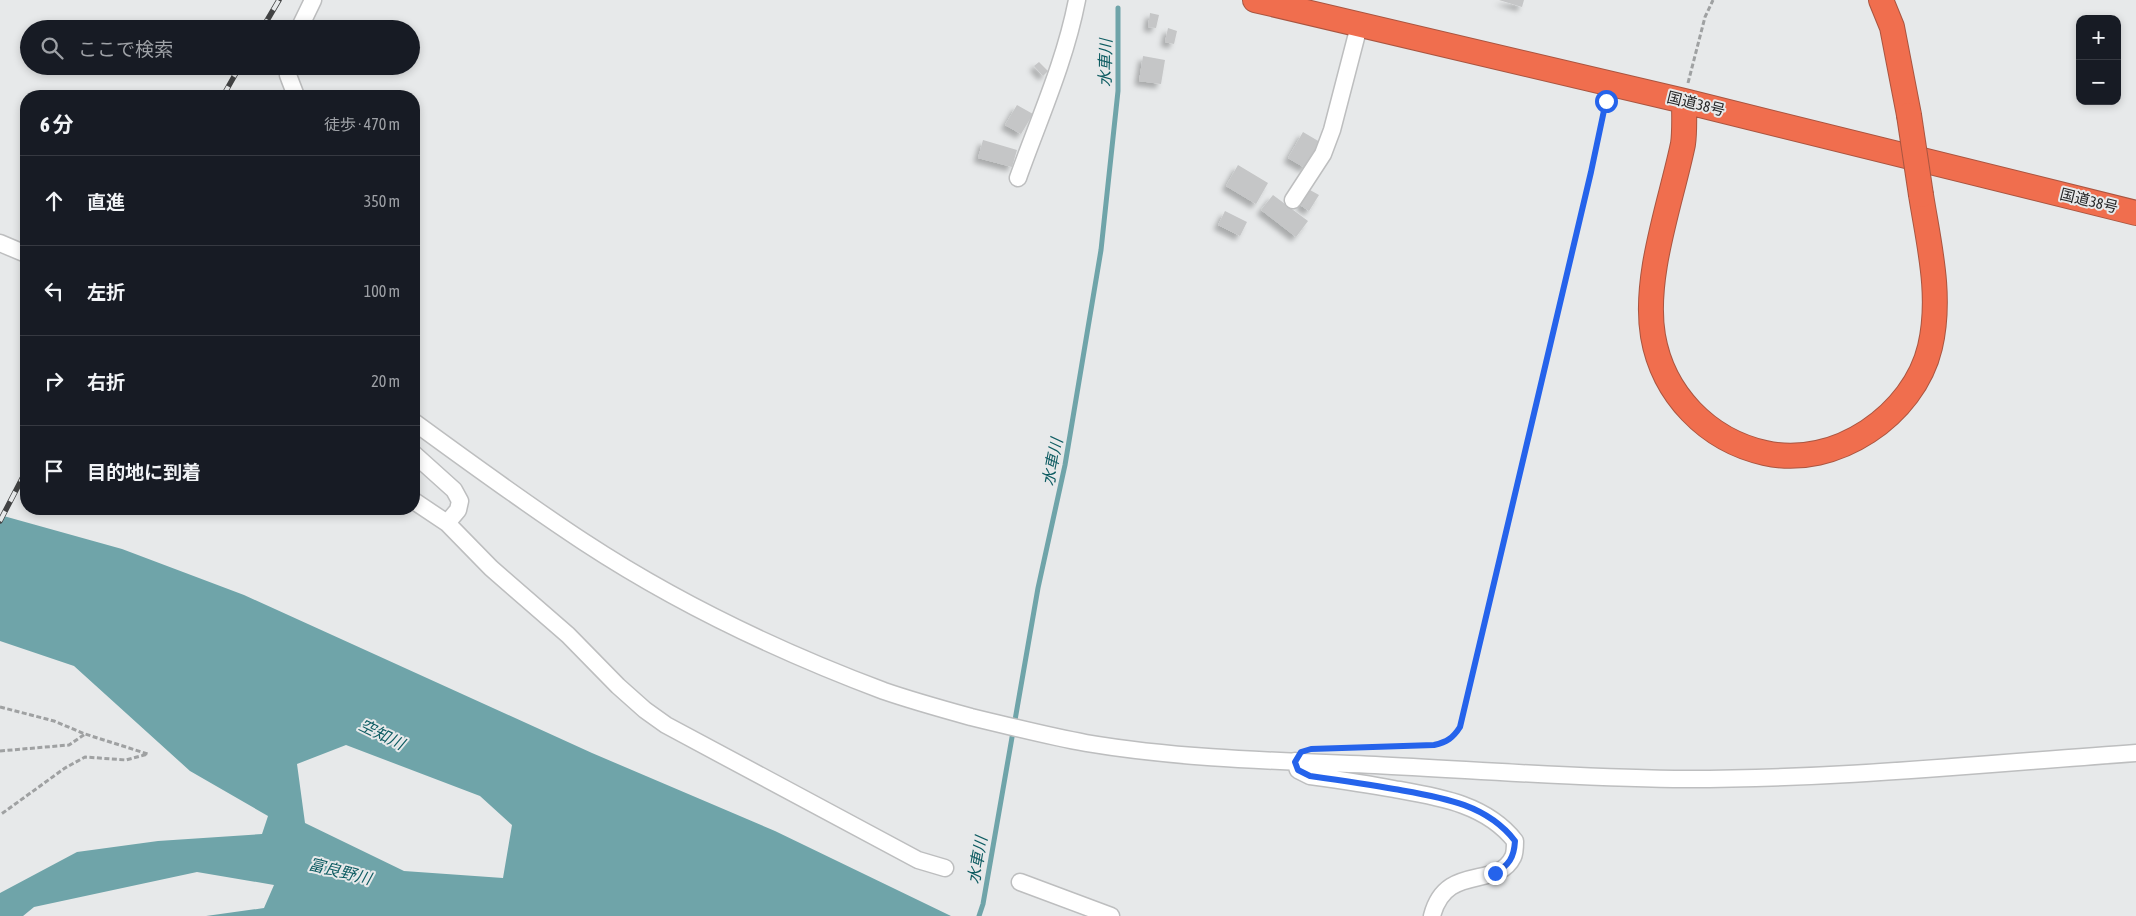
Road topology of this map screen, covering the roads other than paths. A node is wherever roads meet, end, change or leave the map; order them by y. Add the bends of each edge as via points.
1 (313, 0) edge
2 (1077, 0) edge
3 (1255, 0) edge
4 (1882, 0) edge
5 (303, 20) edge
6 (1359, 26) junction
7 (288, 75) edge
8 (294, 90) edge
9 (1684, 101) junction
10 (1018, 178) dead end
11 (1293, 200) dead end
12 (2136, 213) edge
13 (0, 243) edge
14 (20, 251) edge
15 (420, 426) edge
16 (420, 459) edge
17 (420, 505) edge
18 (447, 523) junction
19 (2136, 753) edge
20 (1295, 762) junction
21 (945, 868) dead end
22 (1020, 882) dead end
23 (1111, 916) edge
24 (1432, 916) edge

1 - 5 street
2 - 10 street via 1057,76
3 - 6 highway, 国道38号
4 - 9 highway, bridge via 1894,36 1934,275 1934,325 1930,348 1909,393 1879,424 1838,447 1790,455 1766,454 1745,447 1706,425 1688,410 1673,390 1661,365 1653,335 1652,304 1655,270 1683,141
6 - 9 highway, 国道38号
6 - 11 street via 1323,154
7 - 8 street
9 - 12 highway, 国道38号
13 - 14 street
15 - 20 street via 586,543 674,596 761,640 887,692 1036,733 1090,743
16 - 18 street via 454,490 460,501 458,510
17 - 18 street
18 - 21 street via 618,686 666,725 918,860
19 - 20 street via 1832,774 1701,778 1595,777
20 - 24 street via 1298,770 1310,776 1446,798 1479,811 1505,828 1515,841 1514,856 1506,867 1450,886 1438,899
22 - 23 street

